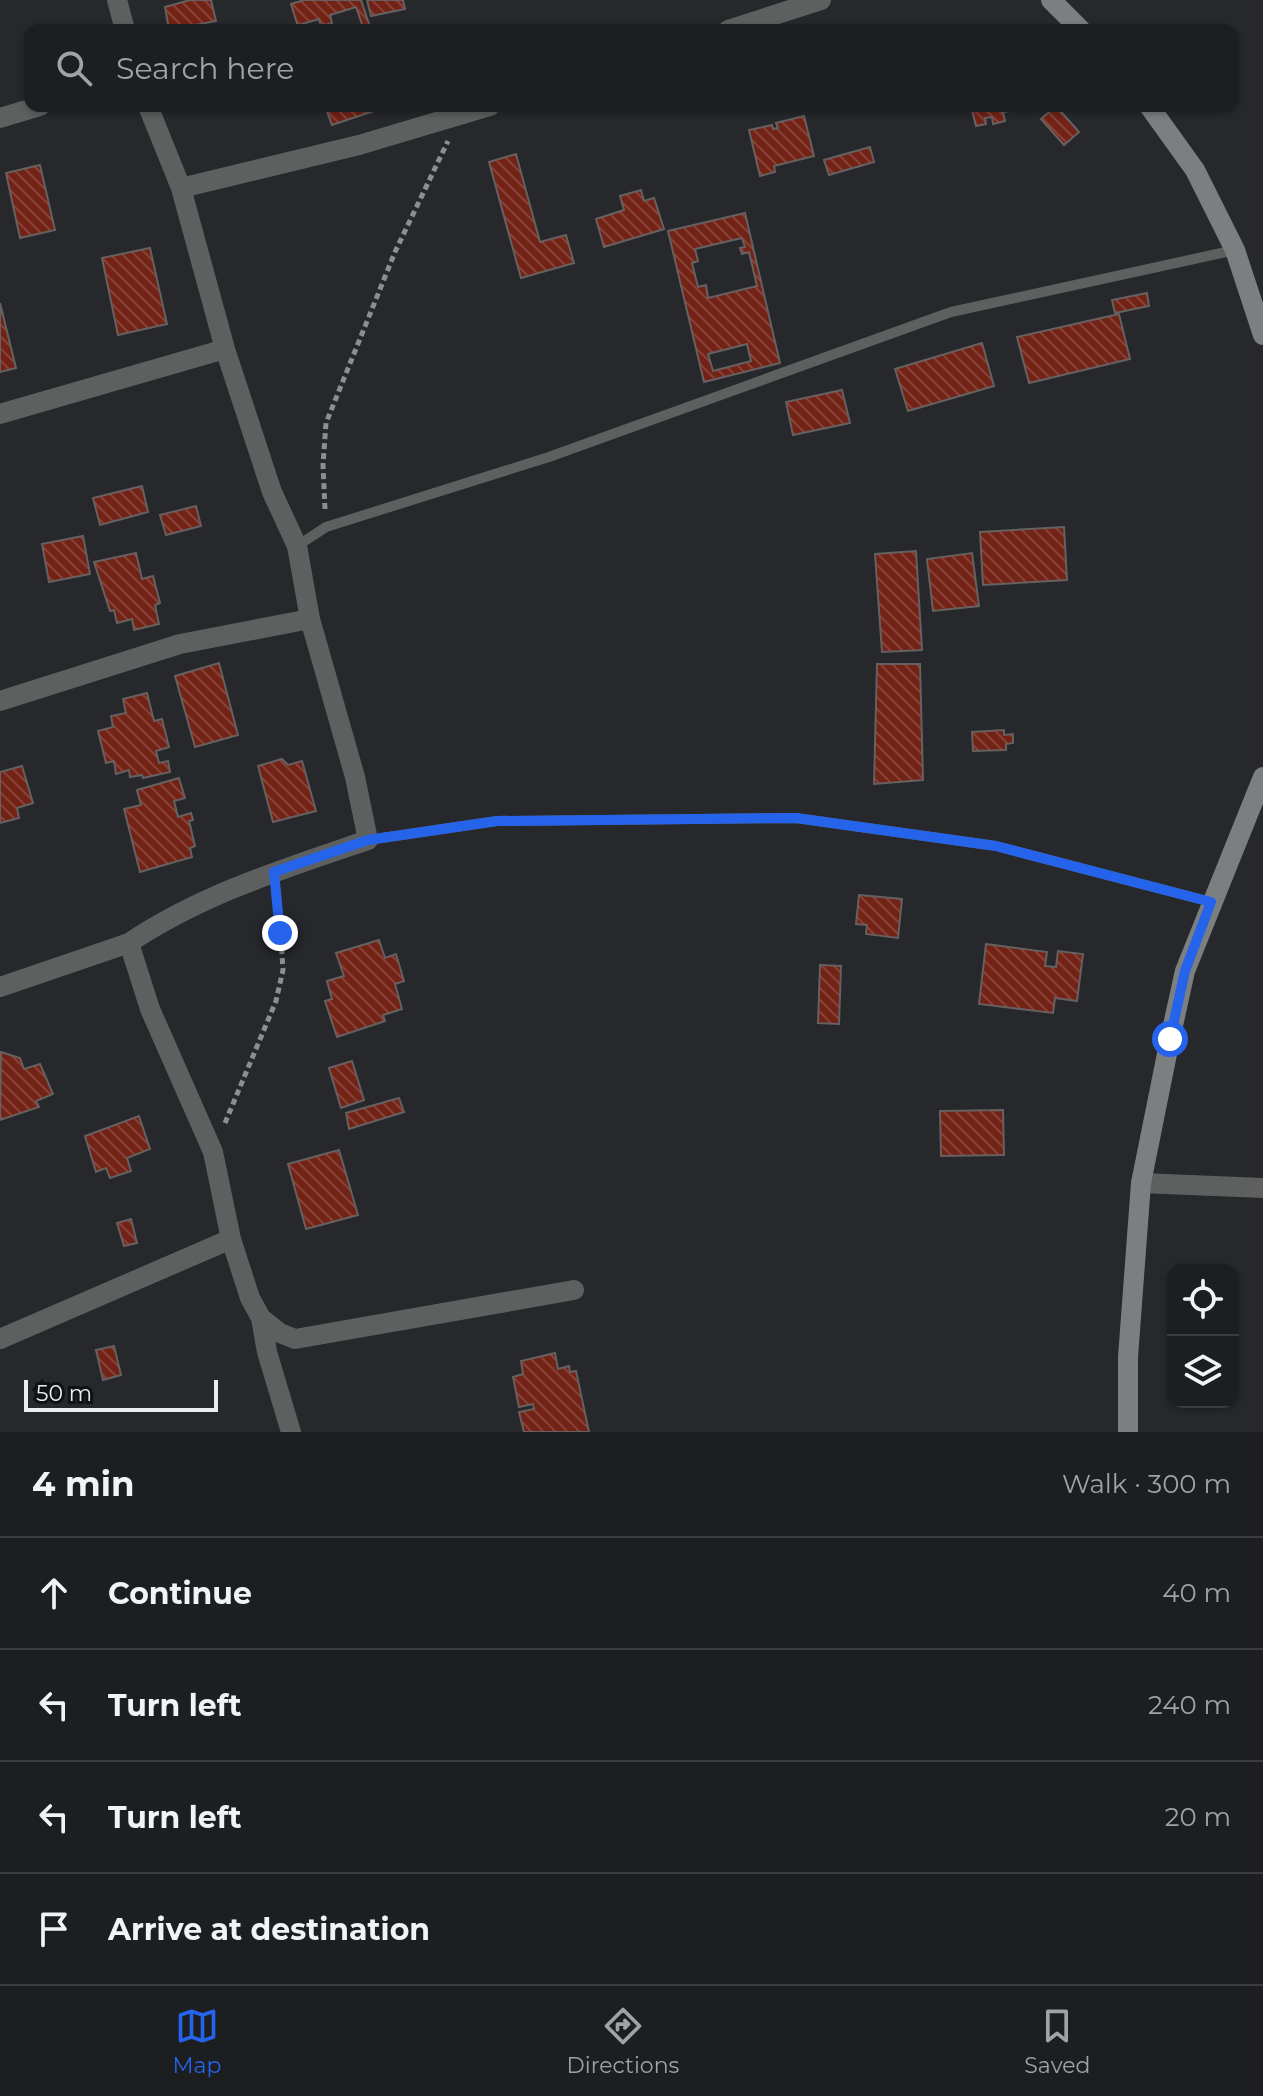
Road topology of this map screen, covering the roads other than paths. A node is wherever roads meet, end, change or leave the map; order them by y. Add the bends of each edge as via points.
1 (117, 0) edge
2 (821, 0) edge
3 (1051, 0) edge
4 (123, 24) edge
5 (747, 24) edge
6 (1075, 24) edge
7 (24, 111) edge
8 (150, 112) edge
9 (472, 112) edge
10 (1153, 112) edge
11 (0, 118) edge
12 (181, 188) junction
13 (1235, 250) junction
14 (1263, 335) edge
15 (225, 349) junction
16 (0, 414) edge
17 (297, 546) junction
18 (310, 619) junction
19 (0, 701) edge
20 (1262, 785) edge
21 (368, 840) junction
22 (1211, 902) junction
23 (129, 943) junction
24 (0, 987) edge
25 (1141, 1183) junction
26 (1263, 1188) edge
27 (231, 1239) junction
28 (574, 1290) dead end
29 (261, 1318) junction
30 (0, 1339) edge
31 (291, 1432) edge
32 (1128, 1432) edge

1 - 4 street
2 - 5 street
3 - 6 street
7 - 11 street
8 - 12 street
9 - 12 street
10 - 13 street via 1195,170
12 - 15 street
13 - 14 street
13 - 17 lane via 951,312 549,457 326,527
15 - 16 street
15 - 17 street via 272,492
17 - 18 street
18 - 19 street via 180,644
18 - 21 street
20 - 22 street
21 - 22 lane via 497,821 796,818 996,846
21 - 23 street via 274,872 160,921
22 - 25 street via 1185,971
23 - 24 street
23 - 27 street via 150,1009 213,1152
25 - 26 street
25 - 32 street
27 - 29 street
27 - 30 street
28 - 29 street via 295,1339
29 - 31 street

